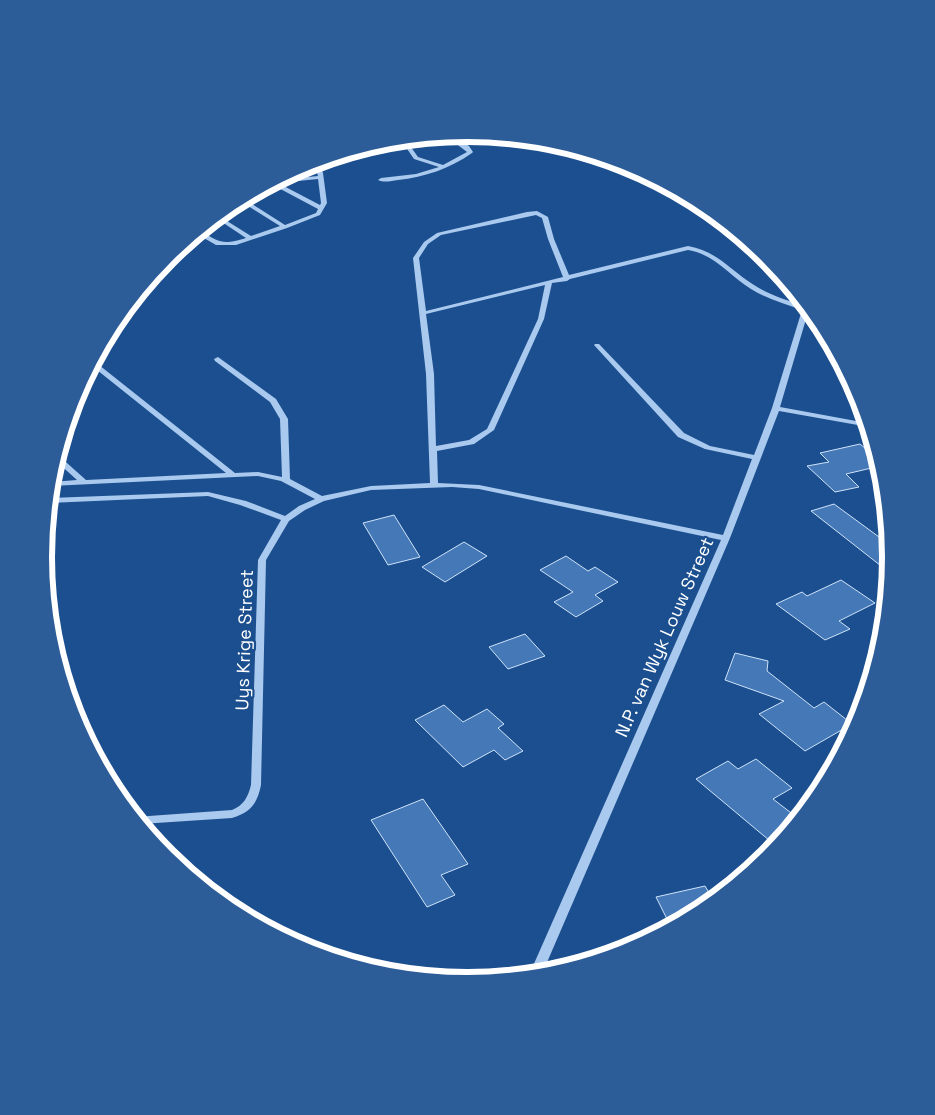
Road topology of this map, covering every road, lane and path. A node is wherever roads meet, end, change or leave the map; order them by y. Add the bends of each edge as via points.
1 (459, 142) edge
2 (408, 147) edge
3 (444, 167) junction
4 (318, 171) edge
5 (320, 177) junction
6 (295, 180) edge
7 (381, 180) dead end
8 (281, 187) edge
9 (249, 205) edge
10 (321, 208) junction
11 (224, 221) edge
12 (285, 227) junction
13 (205, 236) edge
14 (250, 238) junction
15 (566, 279) junction
16 (549, 283) junction
17 (797, 305) edge
18 (424, 313) junction
19 (804, 315) edge
20 (597, 345) dead end
21 (218, 359) dead end
22 (99, 367) edge
23 (776, 408) junction
24 (860, 423) edge
25 (433, 449) junction
26 (757, 458) junction
27 (64, 463) edge
28 (234, 475) junction
29 (286, 479) junction
30 (85, 483) junction
31 (59, 484) edge
32 (434, 486) junction
33 (321, 500) junction
34 (56, 502) edge
35 (286, 519) junction
36 (726, 538) junction
37 (146, 819) edge
38 (539, 966) edge

1 - 3 street via 471,150
2 - 3 street via 416,158
3 - 7 street via 420,175
4 - 5 street
5 - 6 street
5 - 10 street via 324,203
8 - 10 street
9 - 12 street
10 - 12 street via 318,214
11 - 14 street
12 - 14 street
13 - 14 street via 223,245
15 - 16 street
15 - 17 street via 680,249 695,248 712,256 763,293
15 - 18 street via 545,217 540,214 446,231 426,243 416,258
16 - 18 street
16 - 25 street via 541,319 490,430 471,442
18 - 25 street
19 - 23 street, N.P. van Wyk Louw Street
20 - 26 street via 681,435 718,450
21 - 29 street via 273,401 280,410 284,419
22 - 28 street
23 - 24 street
23 - 26 street, N.P. van Wyk Louw Street
25 - 32 street
26 - 36 street, N.P. van Wyk Louw Street
27 - 30 street
28 - 29 street via 274,475
28 - 30 street
29 - 33 street
30 - 31 street
32 - 33 street, Uys Krige Street via 371,488
32 - 36 street, Uys Krige Street via 480,487
33 - 35 street, Uys Krige Street
34 - 35 street via 208,494
35 - 37 street, Uys Krige Street via 262,560 254,796 248,806 232,814
36 - 38 street, N.P. van Wyk Louw Street

